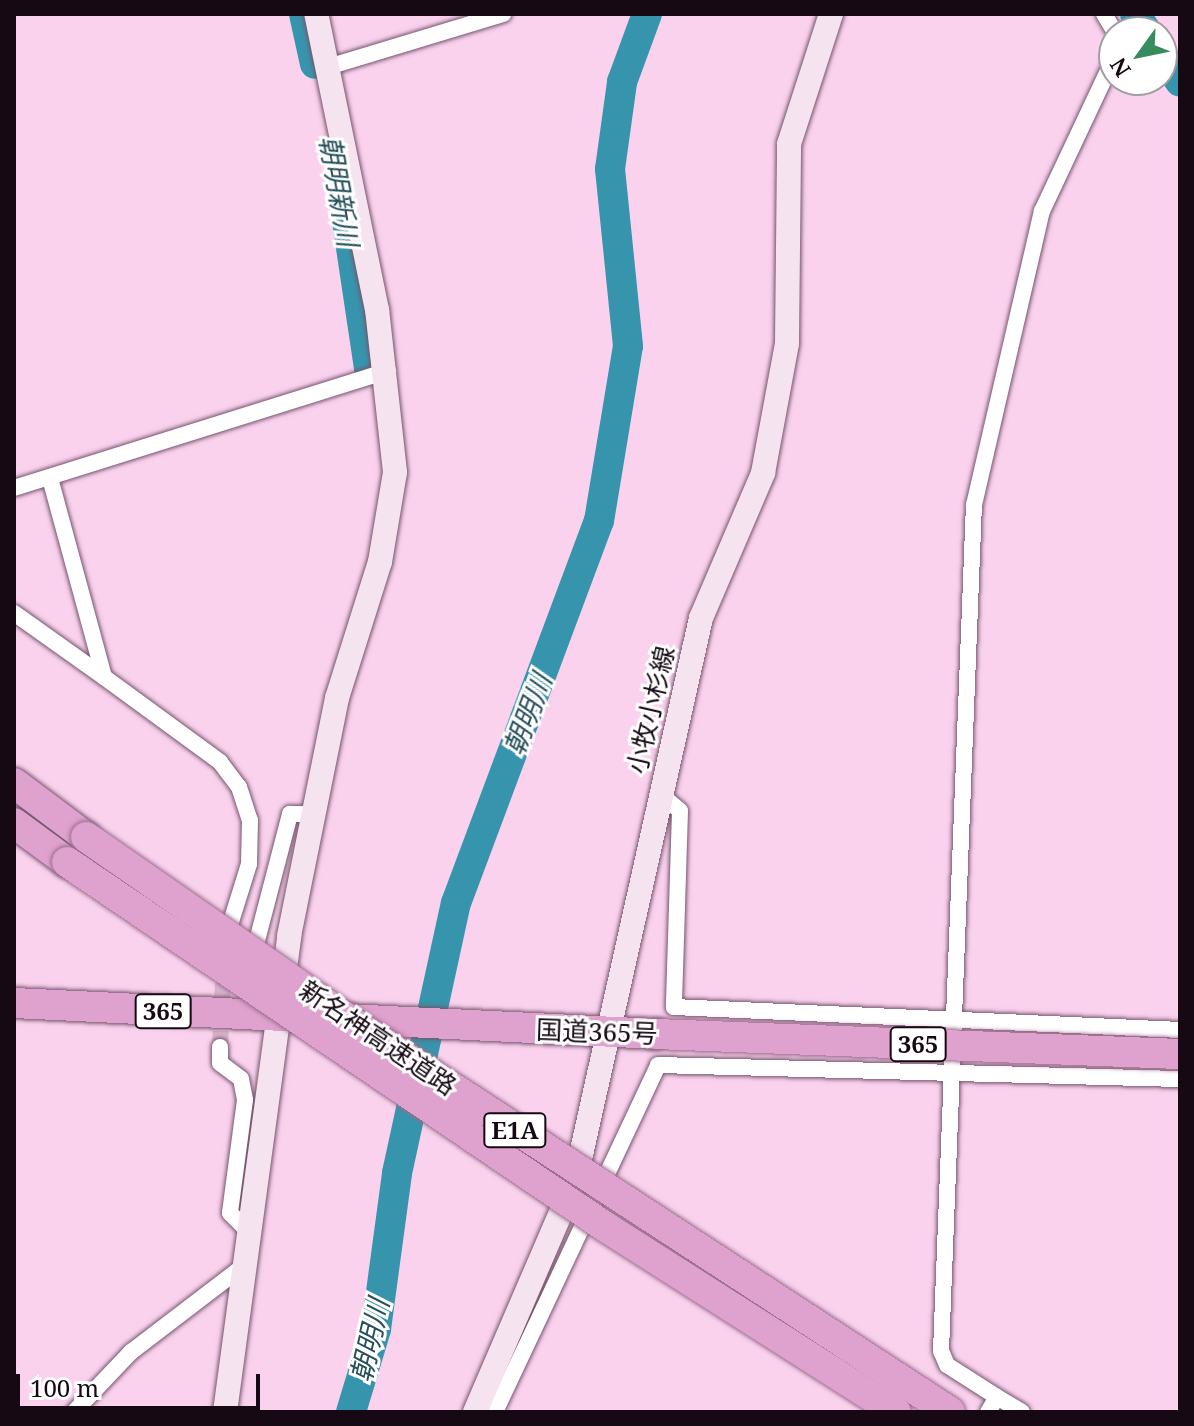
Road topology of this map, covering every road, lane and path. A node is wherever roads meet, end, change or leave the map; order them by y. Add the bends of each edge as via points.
1 (316, 14) edge
2 (503, 14) edge
3 (831, 14) edge
4 (331, 66) junction
5 (1098, 92) edge
6 (388, 371) junction
7 (50, 478) junction
8 (14, 488) edge
9 (14, 613) edge
10 (104, 677) junction
11 (14, 783) edge
12 (660, 794) junction
13 (313, 814) junction
14 (14, 823) edge
15 (14, 1003) edge
16 (277, 1017) junction
17 (953, 1021) junction
18 (1180, 1030) edge
19 (610, 1031) junction
20 (220, 1047) tunnel mouth
21 (1180, 1054) edge
22 (954, 1071) junction
23 (1180, 1079) edge
24 (246, 1229) junction
25 (242, 1267) junction
26 (993, 1405) edge
27 (74, 1412) edge
28 (225, 1412) edge
29 (475, 1412) edge
30 (495, 1412) edge
31 (896, 1412) edge
32 (950, 1412) edge
33 (1022, 1412) edge

1 - 4 main road
2 - 4 street
3 - 12 main road, 小牧小杉線 via 789,144 781,402 763,473 701,618
4 - 6 main road
5 - 17 street via 1042,211 974,505
6 - 7 street
6 - 13 main road via 395,472 389,518 337,698
7 - 8 street
7 - 10 street
9 - 10 street
10 - 13 street via 220,762 239,787 250,820 249,864 227,918 223,980 251,966 290,814
11 - 32 highway, 新名神高速道路 / E1A, bridge via 367,1032
12 - 17 street via 680,811 674,1007
12 - 19 main road, 小牧小杉線
13 - 16 main road
14 - 31 highway, 新名神高速道路 / E1A, bridge via 565,1200
15 - 16 highway, 国道365号 / 365
16 - 19 highway, 国道365号 / 365, bridge
16 - 24 main road
17 - 18 street
17 - 22 street
19 - 21 highway, 国道365号 / 365, bridge
19 - 29 main road, 小牧小杉線 via 576,1177
20 - 24 street via 220,1063 241,1079 245,1100 230,1213
22 - 23 street
22 - 26 street via 941,1351 947,1365
22 - 30 street via 658,1065
24 - 25 main road
25 - 27 street via 131,1352
25 - 28 main road
26 - 33 street

